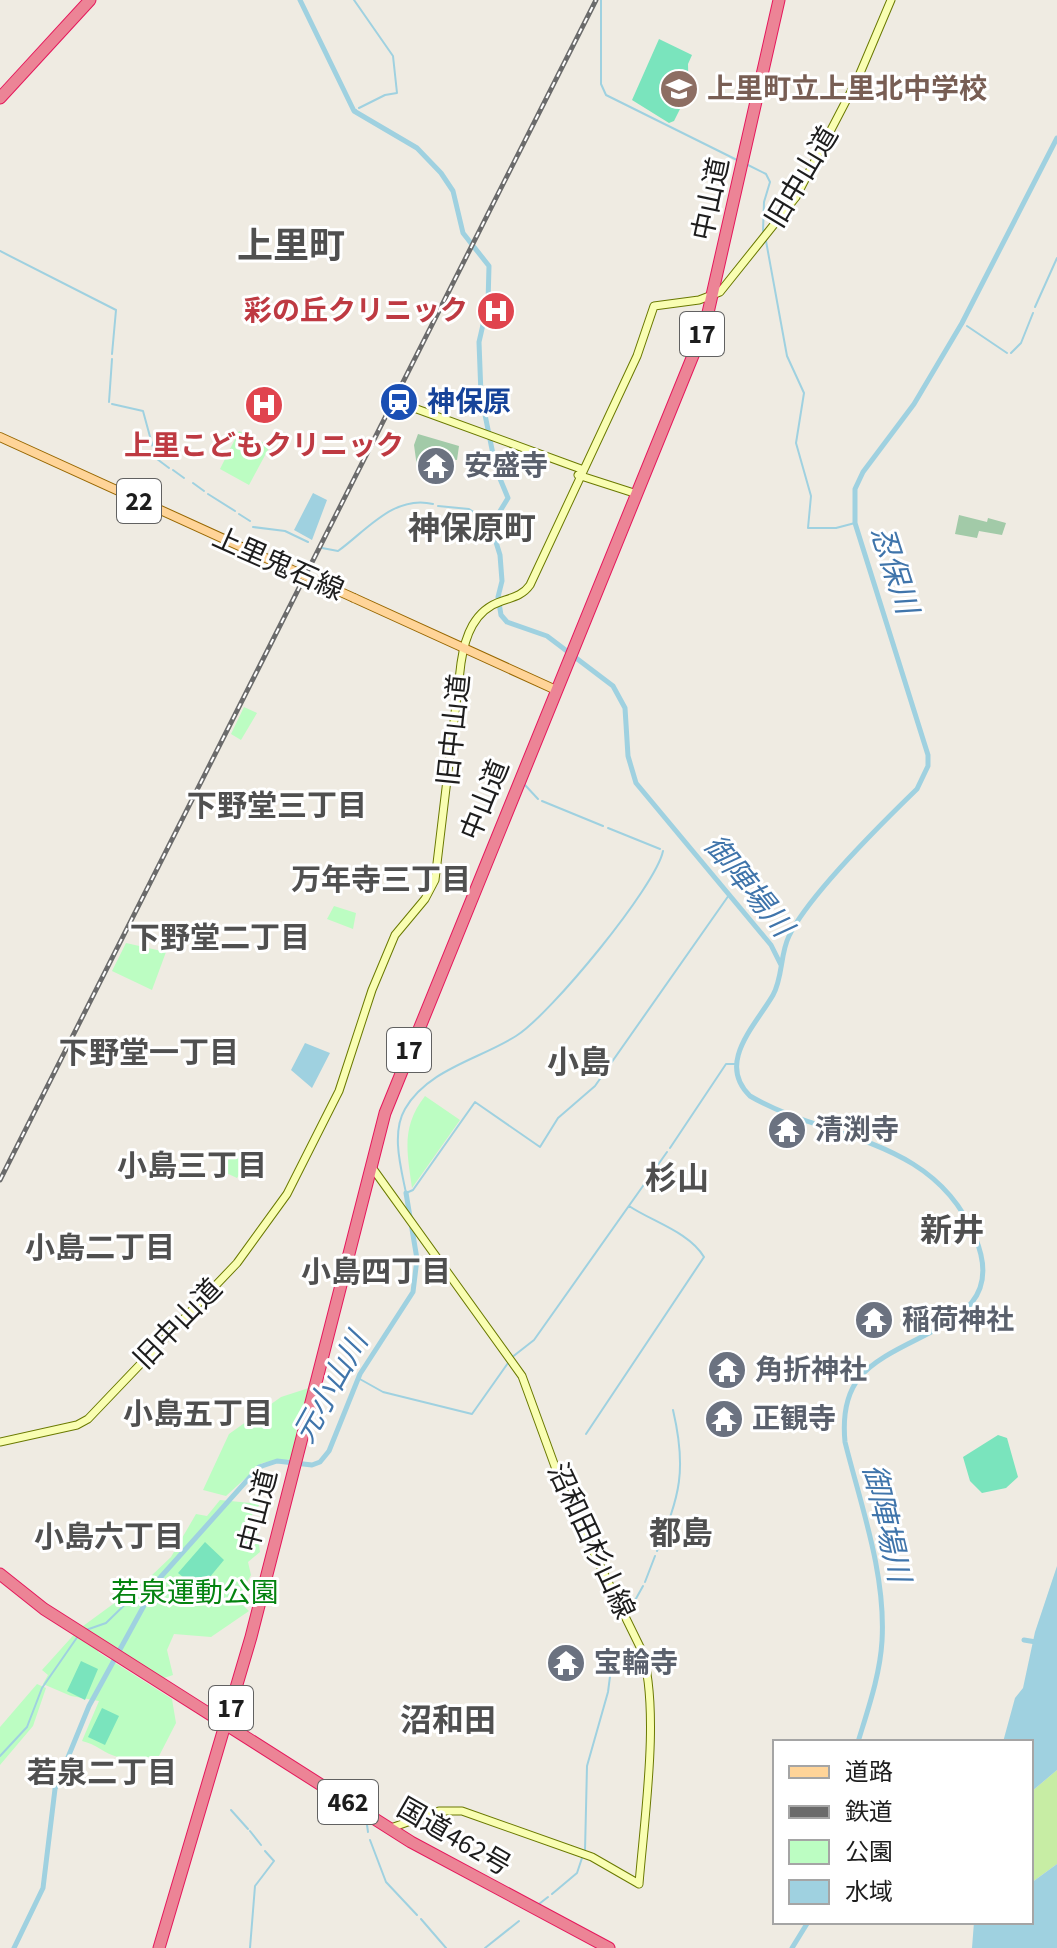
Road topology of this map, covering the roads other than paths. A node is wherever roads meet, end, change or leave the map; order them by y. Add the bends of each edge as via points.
1 (81, 0) edge
2 (90, 0) edge
3 (779, 0) edge
4 (891, 0) edge
5 (52, 40) junction
6 (0, 89) edge
7 (0, 98) edge
8 (714, 295) junction
9 (414, 408) dead end
10 (0, 437) edge
11 (580, 472) junction
12 (637, 494) junction
13 (463, 648) junction
14 (556, 690) junction
15 (371, 1165) junction
16 (0, 1442) edge
17 (0, 1577) edge
18 (226, 1726) junction
19 (387, 1829) junction
20 (605, 1947) edge
21 (159, 1948) edge

1 - 5 highway
2 - 5 highway
3 - 8 highway, 中山道 / 17
4 - 8 main road, 旧中山道 via 802,187
5 - 6 highway
5 - 7 highway
8 - 11 main road, 旧中山道 via 654,306 634,362
8 - 12 highway, 中山道 / 17
9 - 11 main road
10 - 13 main road, 上里鬼石線 / 22, bridge
11 - 12 main road
11 - 13 main road, 旧中山道 via 530,585 475,621
12 - 14 highway, 中山道 / 17
13 - 14 main road, 上里鬼石線 / 22
13 - 16 main road, 旧中山道 via 435,880 395,935 339,1091 296,1179 237,1263 88,1419
14 - 15 highway, 中山道 / 17 via 396,1080
15 - 18 highway, 中山道 / 17
15 - 19 main road, 沼和田杉山線 via 522,1376 565,1494 647,1667 651,1699 639,1884 592,1857 462,1811 439,1811
17 - 18 highway, 国道462号 / 462
18 - 19 highway, 国道462号 / 462
18 - 21 highway, 中山道 / 17
19 - 20 highway, 国道462号 / 462 via 466,1879

